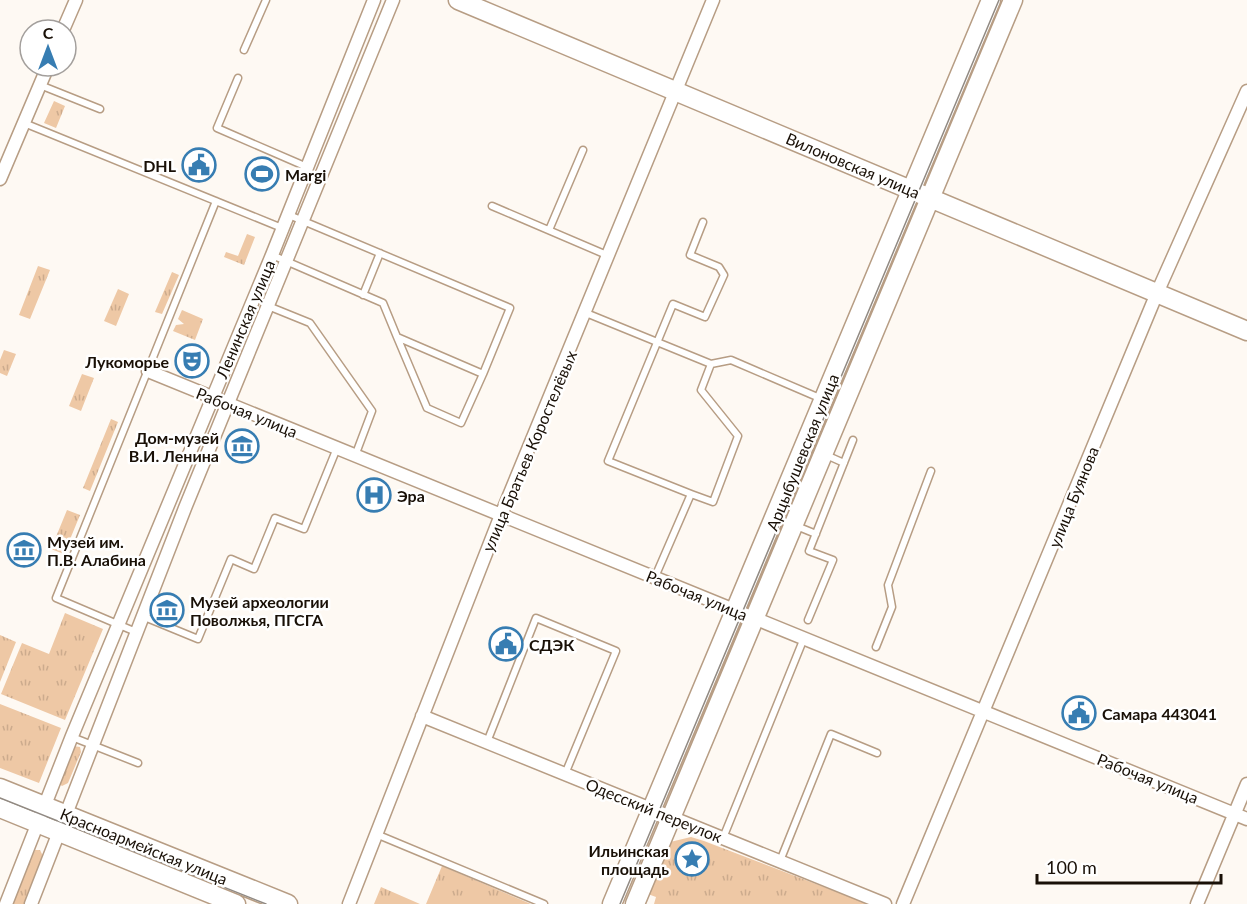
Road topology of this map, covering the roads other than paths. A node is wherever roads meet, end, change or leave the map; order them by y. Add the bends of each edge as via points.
1 (76, 0) edge
2 (266, 0) edge
3 (374, 0) edge
4 (393, 0) edge
5 (458, 0) edge
6 (713, 0) edge
7 (991, 0) edge
8 (1013, 0) edge
9 (68, 18) edge
10 (244, 50) dead end
11 (43, 78) edge
12 (238, 78) dead end
13 (40, 85) junction
14 (675, 91) junction
15 (1247, 92) edge
16 (333, 105) junction
17 (100, 110) dead end
18 (348, 111) junction
19 (23, 123) junction
20 (324, 125) junction
21 (340, 132) junction
22 (583, 150) dead end
23 (307, 167) junction
24 (0, 179) edge
25 (912, 190) junction
26 (930, 198) junction
27 (216, 201) junction
28 (492, 206) dead end
29 (288, 214) junction
30 (304, 221) junction
31 (703, 222) dead end
32 (282, 228) junction
33 (549, 230) junction
34 (380, 253) junction
35 (272, 255) junction
36 (609, 256) junction
37 (287, 262) junction
38 (1157, 293) junction
39 (363, 295) junction
40 (268, 306) junction
41 (586, 314) junction
42 (1247, 331) edge
43 (397, 337) junction
44 (657, 342) junction
45 (711, 364) junction
46 (148, 371) junction
47 (483, 374) junction
48 (212, 397) junction
49 (823, 399) junction
50 (227, 404) junction
51 (854, 440) dead end
52 (338, 448) junction
53 (822, 454) junction
54 (355, 456) junction
55 (844, 463) junction
56 (931, 471) dead end
57 (691, 494) junction
58 (169, 501) junction
59 (185, 508) junction
60 (501, 515) junction
61 (793, 525) junction
62 (816, 534) junction
63 (655, 578) junction
64 (736, 611) junction
65 (142, 615) junction
66 (754, 618) junction
67 (808, 620) dead end
68 (119, 625) junction
69 (136, 632) junction
70 (804, 638) junction
71 (876, 647) dead end
72 (985, 712) junction
73 (422, 716) junction
74 (72, 736) junction
75 (487, 742) junction
76 (91, 744) junction
77 (877, 753) dead end
78 (138, 763) dead end
79 (565, 774) junction
80 (1247, 784) edge
81 (0, 788) edge
82 (0, 808) edge
83 (652, 809) junction
84 (1235, 814) junction
85 (42, 815) junction
86 (67, 815) junction
87 (670, 817) junction
88 (1247, 819) edge
89 (60, 832) junction
90 (376, 834) junction
91 (723, 838) junction
92 (780, 861) junction
93 (6, 904) edge
94 (31, 904) edge
95 (236, 904) edge
96 (288, 904) edge
97 (349, 904) edge
98 (544, 904) edge
99 (612, 904) edge
100 (635, 904) edge
101 (885, 904) edge
102 (903, 904) edge
103 (1197, 904) edge

1 - 9 street
2 - 10 lane
3 - 16 street, Ленинская улица
4 - 18 street, Ленинская улица
5 - 14 main road, Вилоновская улица
6 - 14 street, улица Братьев Коростелёвых
7 - 25 main road, Арцыбушевская улица
8 - 26 main road, Арцыбушевская улица
11 - 13 street
12 - 23 lane via 217,128
13 - 17 lane
13 - 19 street
14 - 25 main road, Вилоновская улица
14 - 36 street, улица Братьев Коростелёвых
15 - 38 street, улица Буянова
16 - 18 lane
16 - 20 street, Ленинская улица
18 - 21 street, Ленинская улица
19 - 24 street
19 - 27 lane
20 - 21 lane
20 - 23 street, Ленинская улица
21 - 30 street, Ленинская улица
22 - 33 lane
23 - 29 street, Ленинская улица
25 - 26 main road, Вилоновская улица
25 - 49 main road, Арцыбушевская улица
26 - 38 main road, Вилоновская улица
26 - 53 main road, Арцыбушевская улица
27 - 32 lane
27 - 46 lane
28 - 33 lane
29 - 30 lane
29 - 32 street, Ленинская улица
30 - 34 lane
30 - 37 street, Ленинская улица
31 - 44 lane via 690,255 719,267 724,275 705,317 673,304
32 - 35 street, Ленинская улица
33 - 36 lane
34 - 39 lane
34 - 47 lane via 510,308
35 - 37 lane
35 - 48 street, Ленинская улица
36 - 41 street, улица Братьев Коростелёвых
37 - 39 lane
37 - 40 street, Ленинская улица
38 - 42 main road, Вилоновская улица
38 - 72 street, улица Буянова
39 - 43 lane via 383,303
40 - 50 street, Ленинская улица
40 - 54 lane via 310,323 372,411
41 - 44 lane
41 - 60 street, улица Братьев Коростелёвых
43 - 47 lane
43 - 47 lane via 427,408 461,423
44 - 45 lane
44 - 57 lane via 608,461
45 - 49 lane via 731,360
45 - 57 lane via 701,390 738,436 713,502
46 - 48 street, Рабочая улица
46 - 68 lane via 56,598
48 - 50 street, Рабочая улица
48 - 58 street, Ленинская улица
49 - 64 main road, Арцыбушевская улица
50 - 52 street, Рабочая улица
50 - 59 street, Ленинская улица
51 - 55 lane
52 - 54 street, Рабочая улица
52 - 65 lane via 304,529 275,518 254,568 231,559 198,639
53 - 55 lane
53 - 61 main road, Арцыбушевская улица
54 - 60 street, Рабочая улица
55 - 62 lane
56 - 71 lane via 888,585 892,607
57 - 63 lane
58 - 59 lane
58 - 68 street, Ленинская улица
59 - 65 street, Ленинская улица
60 - 63 street, Рабочая улица
60 - 73 street, улица Братьев Коростелёвых
61 - 62 lane
61 - 66 main road, Арцыбушевская улица
62 - 67 lane via 809,551 832,560
63 - 64 street, Рабочая улица
64 - 66 street, Рабочая улица
64 - 83 main road, Арцыбушевская улица
65 - 69 street, Ленинская улица
66 - 70 street, Рабочая улица
66 - 87 main road, Арцыбушевская улица
68 - 69 lane
68 - 74 street, Ленинская улица
69 - 76 street, Ленинская улица
70 - 72 street, Рабочая улица
70 - 91 lane
72 - 84 street, Рабочая улица
72 - 102 street, улица Буянова
73 - 75 street, Одесский переулок
73 - 90 street, улица Братьев Коростелёвых
74 - 76 lane
74 - 85 street, Ленинская улица
75 - 79 street, Одесский переулок
75 - 79 lane via 537,618 616,651
76 - 78 lane
76 - 86 street, Ленинская улица
77 - 92 lane via 831,734
79 - 83 street, Одесский переулок
80 - 84 street
81 - 85 main road, Красноармейская улица
82 - 85 main road, Красноармейская улица
83 - 87 street, Одесский переулок
83 - 99 main road, Арцыбушевская улица
84 - 88 street, Рабочая улица
84 - 103 street
85 - 86 main road, Красноармейская улица
85 - 89 main road, Красноармейская улица
85 - 93 street, Ленинская улица
86 - 89 street, Ленинская улица
86 - 96 main road, Красноармейская улица
87 - 91 street, Одесский переулок
87 - 100 main road, Арцыбушевская улица
89 - 94 street, Ленинская улица
89 - 95 main road, Красноармейская улица
90 - 97 street, улица Братьев Коростелёвых
90 - 98 lane
91 - 92 street, Одесский переулок
92 - 101 street, Одесский переулок

